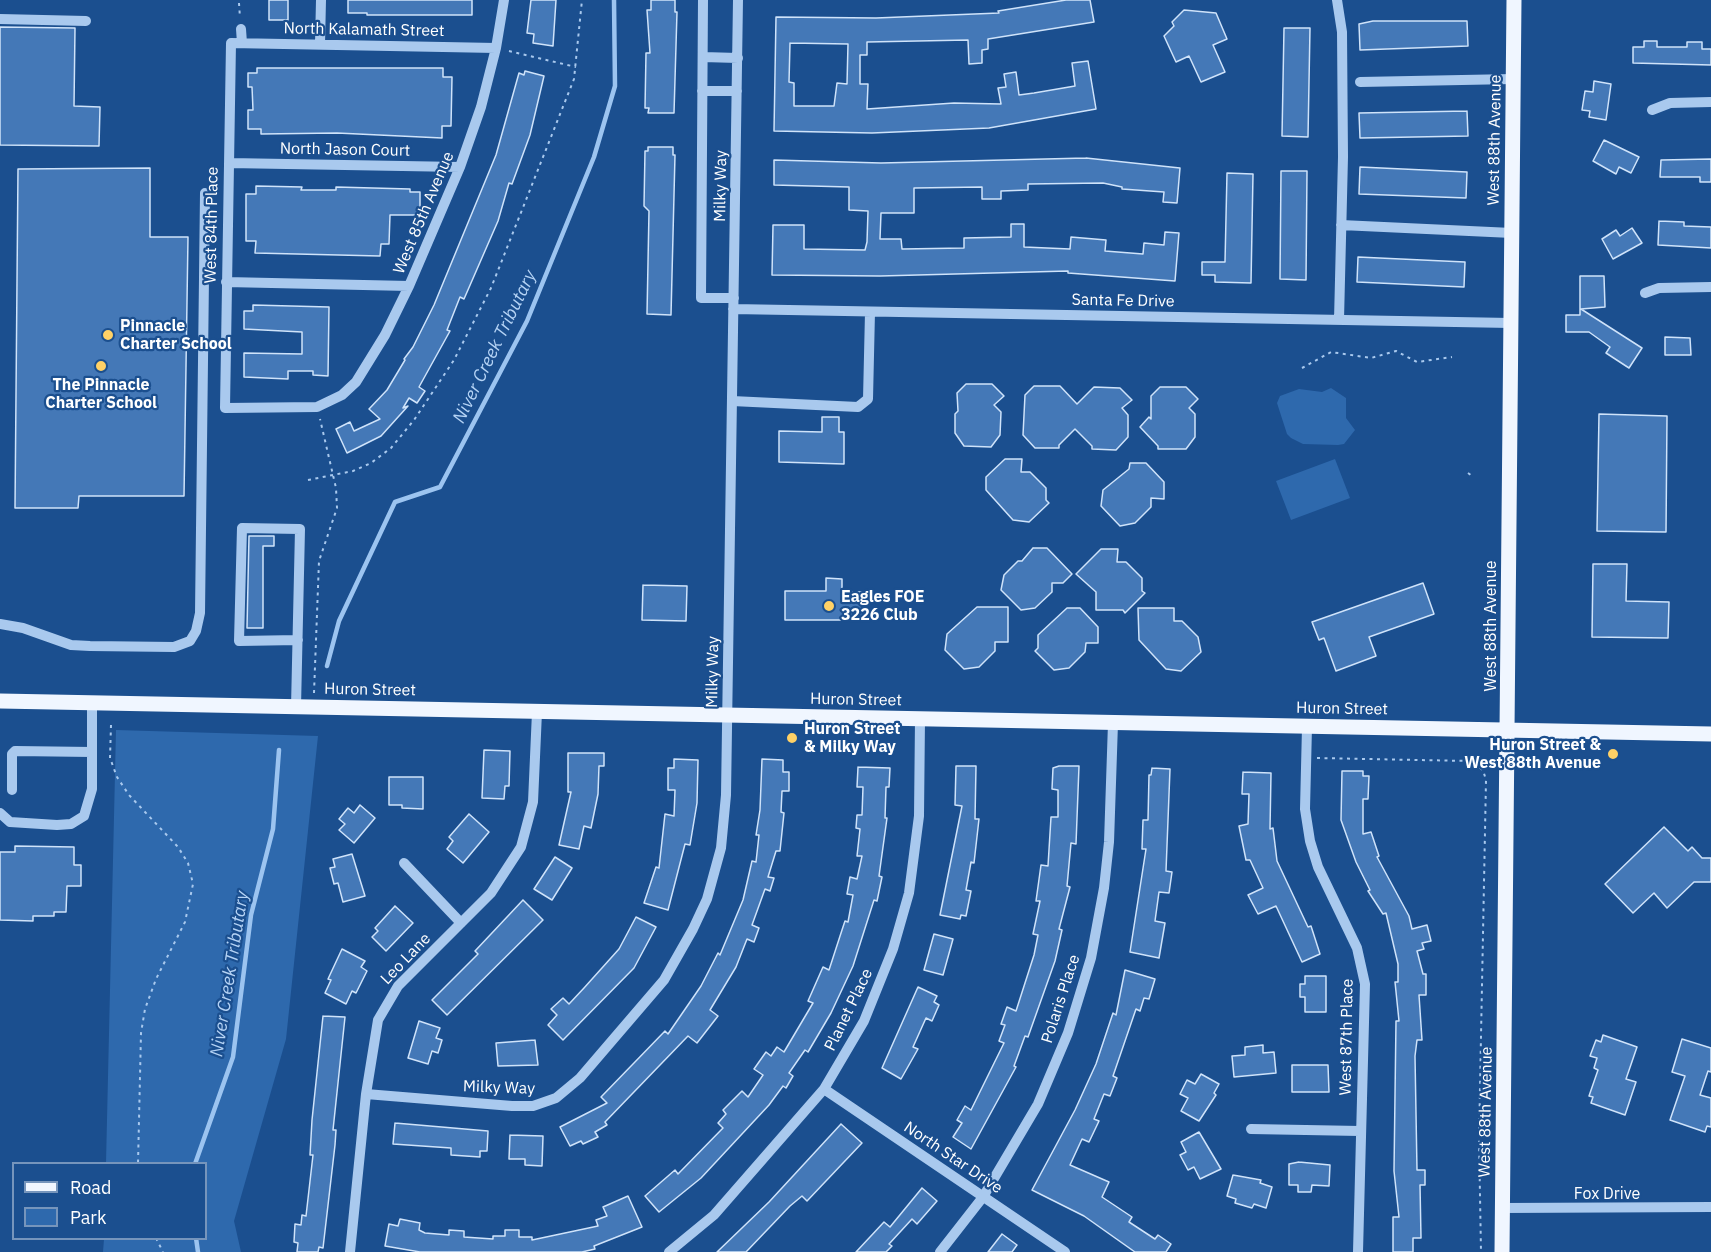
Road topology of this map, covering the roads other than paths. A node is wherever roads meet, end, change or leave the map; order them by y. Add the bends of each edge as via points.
1 (321, 0) edge
2 (504, 0) edge
3 (703, 0) edge
4 (738, 0) edge
5 (1336, 0) edge
6 (1514, 0) edge
7 (0, 19) edge
8 (86, 21) dead end
9 (241, 29) dead end
10 (237, 43) junction
11 (320, 44) junction
12 (496, 48) junction
13 (703, 57) junction
14 (738, 58) junction
15 (1514, 79) junction
16 (1360, 82) dead end
17 (702, 91) junction
18 (737, 91) junction
19 (1711, 102) edge
20 (1652, 110) dead end
21 (229, 163) junction
22 (460, 167) junction
23 (205, 193) dead end
24 (1341, 225) junction
25 (1512, 233) junction
26 (226, 282) junction
27 (409, 286) junction
28 (1711, 287) edge
29 (1645, 293) dead end
30 (734, 304) junction
31 (870, 312) junction
32 (1339, 320) junction
33 (1511, 323) junction
34 (732, 401) junction
35 (317, 407) joint
36 (0, 624) edge
37 (297, 640) junction
38 (0, 701) edge
39 (92, 703) junction
40 (296, 707) junction
41 (537, 712) junction
42 (727, 715) junction
43 (921, 719) junction
44 (1113, 723) junction
45 (1307, 727) junction
46 (1508, 731) junction
47 (1711, 734) edge
48 (92, 752) junction
49 (12, 790) dead end
50 (0, 813) edge
51 (404, 863) dead end
52 (461, 923) junction
53 (824, 1089) junction
54 (366, 1094) junction
55 (1251, 1129) dead end
56 (1360, 1131) junction
57 (983, 1197) junction
58 (1711, 1207) edge
59 (1503, 1208) junction
60 (350, 1252) edge
61 (669, 1252) edge
62 (940, 1252) edge
63 (1065, 1252) edge
64 (1358, 1252) edge
65 (1502, 1252) edge

1 - 11 street
2 - 12 street, West 85th Avenue
3 - 13 street
4 - 14 street, Milky Way
5 - 24 street via 1342,32
6 - 15 main road, West 88th Avenue
7 - 8 street
9 - 10 street, West 84th Place
10 - 11 street, North Kalamath Street
10 - 21 street, West 84th Place
11 - 12 street, North Kalamath Street
12 - 22 street, West 85th Avenue
13 - 14 street
13 - 17 street
14 - 18 street, Milky Way
15 - 16 street
15 - 25 main road, West 88th Avenue
17 - 18 street
17 - 30 street, Santa Fe Drive via 700,298
18 - 30 street, Milky Way
19 - 20 street via 1670,103
21 - 22 street, North Jason Court
21 - 26 street, West 84th Place
22 - 27 street, West 85th Avenue
23 - 36 street via 200,613 196,631 190,641 174,647 90,646 71,645
24 - 25 street
24 - 32 street
25 - 33 main road, West 88th Avenue
26 - 27 street
26 - 35 street, West 84th Place via 225,408
27 - 35 street, West 85th Avenue via 385,336 356,382 342,395
28 - 29 street via 1659,288
30 - 31 street, Santa Fe Drive
30 - 34 street, Milky Way
31 - 32 street, Santa Fe Drive
31 - 34 street via 868,399 858,407
32 - 33 street, Santa Fe Drive
33 - 46 main road, West 88th Avenue
34 - 42 street, Milky Way
37 - 37 street via 300,529 242,528 239,641
37 - 40 street
38 - 39 main road, Huron Street
39 - 40 main road, Huron Street
39 - 48 street
40 - 41 main road, Huron Street
41 - 42 main road, Huron Street
41 - 52 street, Leo Lane via 533,802 524,840 491,893
42 - 43 main road, Huron Street
42 - 54 street, Milky Way via 721,848 707,899 664,980 580,1078 556,1098 533,1106
43 - 44 main road, Huron Street
43 - 53 street, Planet Place via 919,816 909,893 879,988
44 - 45 main road, Huron Street
44 - 57 street, Polaris Place via 1109,842 1091,958 1068,1033 1046,1086
45 - 46 main road, Huron Street
45 - 56 street, West 87th Place via 1305,809 1310,841 1318,867 1357,948 1365,984
46 - 47 main road, Huron Street
46 - 59 main road, West 88th Avenue
48 - 49 street via 15,751
48 - 50 street via 92,789 84,816 71,824 10,822
51 - 52 street
52 - 54 street, Leo Lane via 399,986 381,1013
53 - 57 street, North Star Drive
53 - 61 street, Planet Place via 714,1215
54 - 60 street, Leo Lane
55 - 56 street
56 - 64 street, West 87th Place
57 - 62 street, Polaris Place
57 - 63 street, North Star Drive
58 - 59 street, Fox Drive
59 - 65 main road, West 88th Avenue

